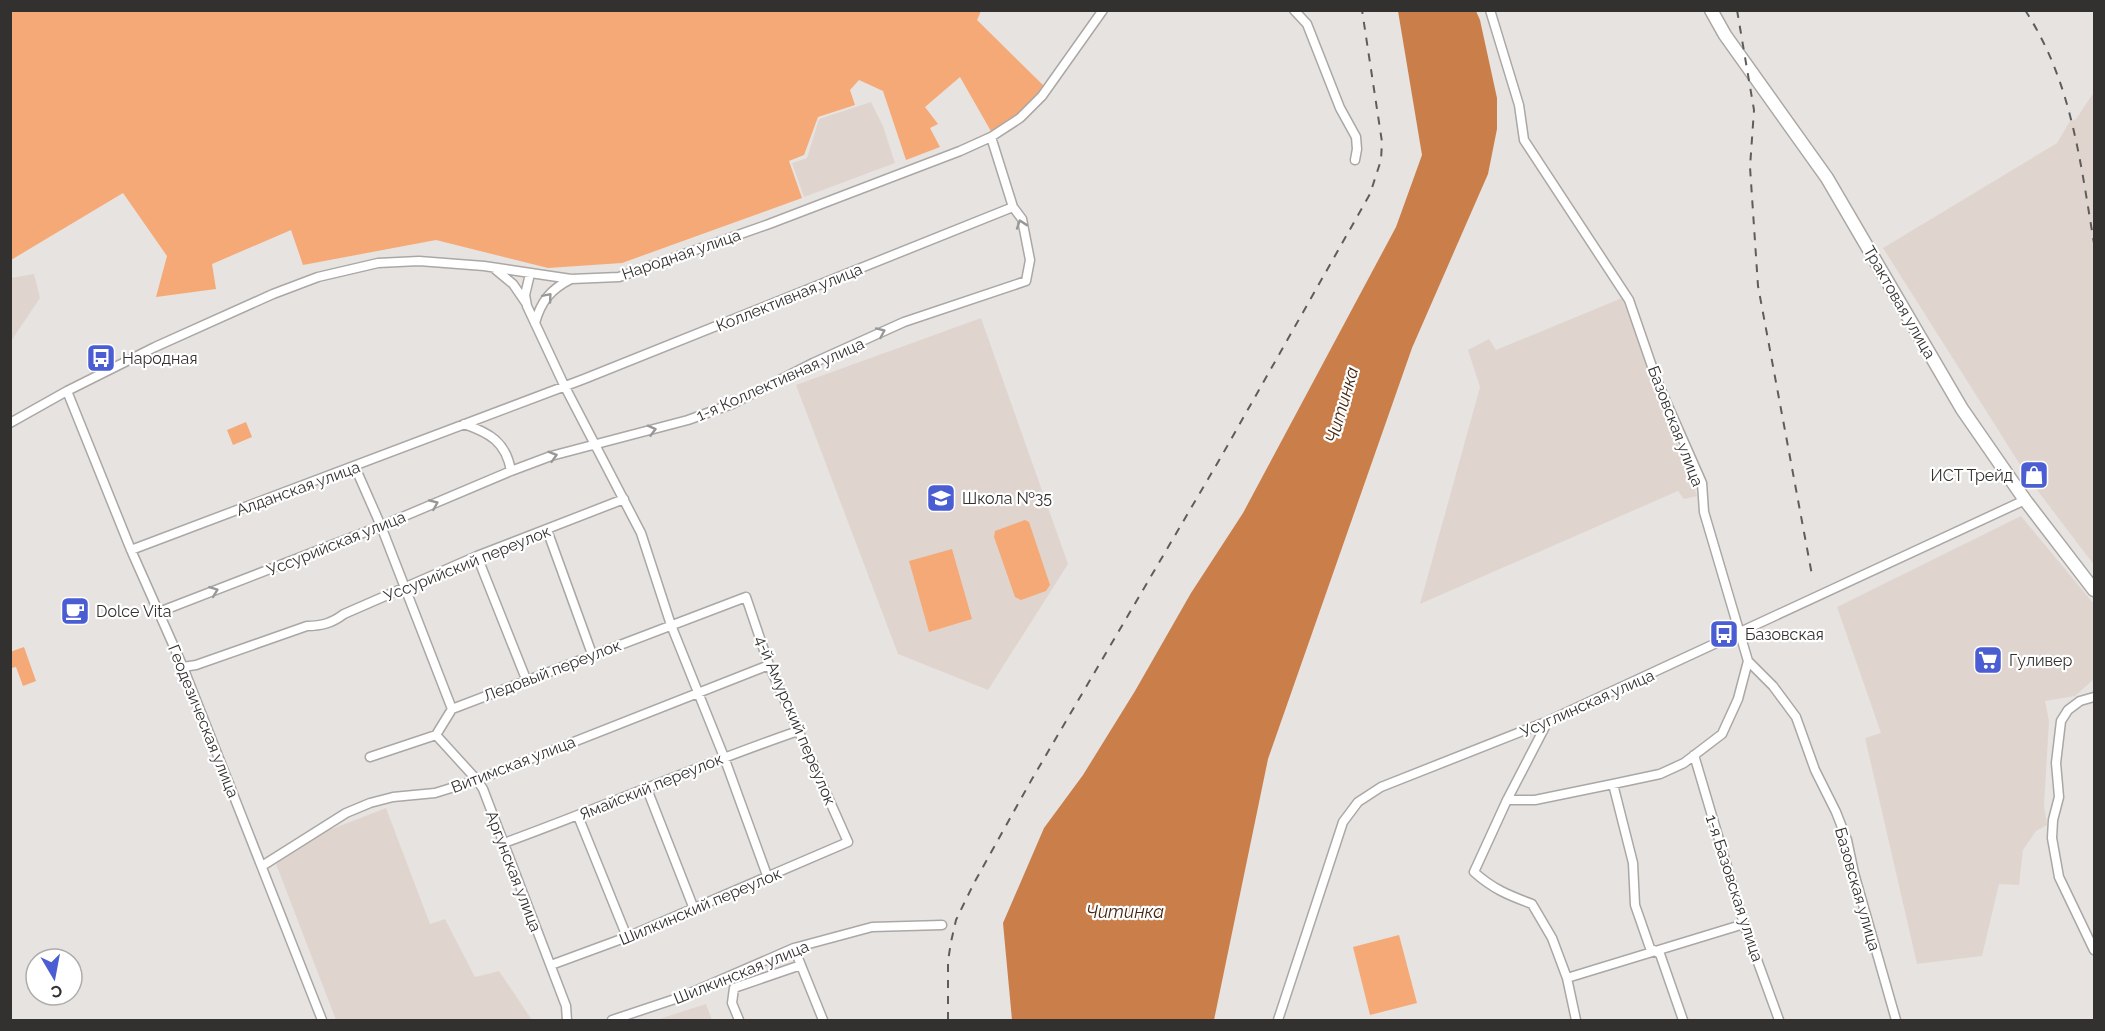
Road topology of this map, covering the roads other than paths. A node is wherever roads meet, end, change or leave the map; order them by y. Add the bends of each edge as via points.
1 (1103, 10) edge
2 (1294, 10) edge
3 (1490, 10) edge
4 (1711, 10) edge
5 (992, 137) junction
6 (1354, 160) dead end
7 (1013, 207) junction
8 (491, 267) junction
9 (530, 274) junction
10 (571, 279) junction
11 (527, 306) junction
12 (535, 323) junction
13 (564, 385) junction
14 (67, 391) junction
15 (10, 423) edge
16 (464, 424) junction
17 (596, 446) junction
18 (355, 467) junction
19 (511, 471) junction
20 (624, 499) junction
21 (2025, 500) junction
22 (381, 526) junction
23 (546, 530) junction
24 (131, 550) junction
25 (477, 556) junction
26 (405, 587) junction
27 (2094, 590) edge
28 (746, 597) joint
29 (159, 612) junction
30 (671, 625) junction
31 (1740, 633) junction
32 (592, 654) junction
33 (1748, 661) junction
34 (770, 665) junction
35 (183, 667) junction
36 (526, 679) junction
37 (699, 692) junction
38 (2094, 697) edge
39 (452, 709) junction
40 (1548, 721) junction
41 (798, 731) junction
42 (436, 735) junction
43 (1694, 755) junction
44 (370, 757) dead end
45 (724, 757) junction
46 (477, 780) junction
47 (1613, 784) junction
48 (647, 789) junction
49 (1507, 800) junction
50 (578, 816) junction
51 (848, 842) joint
52 (504, 843) junction
53 (262, 866) junction
54 (768, 878) junction
55 (694, 909) junction
56 (1744, 924) junction
57 (942, 925) dead end
58 (627, 937) junction
59 (794, 948) junction
60 (2094, 950) edge
61 (1655, 951) junction
62 (551, 965) junction
63 (801, 965) junction
64 (1567, 978) junction
65 (322, 1020) edge
66 (567, 1020) edge
67 (612, 1020) edge
68 (739, 1020) edge
69 (823, 1020) edge
70 (1278, 1020) edge
71 (1576, 1020) edge
72 (1683, 1020) edge
73 (1779, 1020) edge
74 (1896, 1020) edge

1 - 5 street, Народная улица via 1042,96 1020,118
2 - 6 street via 1307,24 1340,108 1356,137 1358,149
3 - 31 street, Базовская улица via 1519,105 1524,140 1629,300 1658,381 1702,483 1704,512
4 - 21 main road, Трактовая улица via 1827,178 1962,410
5 - 7 street
5 - 10 street, Народная улица via 619,277
7 - 13 street, Коллективная улица
17 -> 7 street, 1-я Коллективная улица via 732,404 903,322 1026,281 1030,260 1022,219
8 - 9 street, Народная улица
8 - 11 street via 513,284
8 - 14 street, Народная улица via 378,262 318,277 155,347
9 - 10 street, Народная улица
9 - 11 street via 525,295
12 -> 10 street via 547,296
11 - 12 street
12 - 13 street
13 - 16 street, Коллективная улица
13 - 17 street
14 - 15 street, Народная улица
14 - 24 street, Геодезическая улица
16 - 18 street, Алданская улица
16 - 19 street via 492,435 510,462
19 -> 17 street, 1-я Коллективная улица via 551,456
17 - 20 street
18 - 22 street
18 - 24 street, Алданская улица
22 -> 19 street, Уссурийская улица
20 - 23 street, Уссурийский переулок
20 - 30 street via 641,533
21 - 27 main road, Трактовая улица
21 - 31 street, Усуглинская улица
22 - 26 street
29 -> 22 street, Уссурийская улица
23 - 25 street, Уссурийский переулок
23 - 32 street
24 - 29 street, Геодезическая улица
25 - 26 street, Уссурийский переулок
25 - 36 street
26 - 35 street, Уссурийский переулок via 333,622
26 - 39 street
28 - 30 street, Ледовый переулок
28 - 34 street, 4-й Амурский переулок
29 - 35 street, Геодезическая улица
30 - 32 street, Ледовый переулок
30 - 37 street
31 - 33 street, Базовская улица
31 - 40 street, Усуглинская улица
32 - 36 street, Ледовый переулок
33 - 43 street via 1738,699 1722,734
33 - 74 street, Базовская улица via 1796,717 1815,770 1836,812
34 - 37 street, Витимская улица
34 - 41 street, 4-й Амурский переулок
35 - 53 street, Геодезическая улица
36 - 39 street, Ледовый переулок
37 - 45 street
37 - 46 street, Витимская улица
38 - 60 street via 2067,710 2061,721 2056,763 2059,797 2052,838 2059,877
39 - 42 street
40 - 49 street
40 - 70 street, Усуглинская улица via 1382,788 1358,802 1343,822
41 - 45 street, Ямайский переулок
41 - 51 street, 4-й Амурский переулок
42 - 44 street
42 - 46 street, Аргунская улица
43 - 47 street via 1660,774
43 - 56 street, 1-я Базовская улица
45 - 48 street, Ямайский переулок
45 - 54 street
46 - 52 street, Аргунская улица
46 - 53 street, Витимская улица via 435,793 393,797 362,806 333,819
47 - 49 street via 1535,800
47 - 61 street via 1633,863 1635,905 1650,948
48 - 50 street, Ямайский переулок
48 - 55 street
49 - 64 street via 1474,872 1505,894 1532,904 1552,938
50 - 52 street, Ямайский переулок
50 - 58 street
51 - 54 street, Шилкинский переулок
52 - 62 street, Аргунская улица
53 - 65 street, Геодезическая улица
54 - 55 street, Шилкинский переулок
55 - 58 street, Шилкинский переулок
56 - 61 street
56 - 73 street, 1-я Базовская улица
57 - 59 street, Шилкинская улица via 872,927
58 - 62 street, Шилкинский переулок
59 - 63 street
59 - 67 street, Шилкинская улица via 681,997
61 - 64 street
61 - 72 street via 1660,954
62 - 66 street, Аргунская улица
63 - 68 street via 734,988 732,1003
63 - 69 street
64 - 71 street

